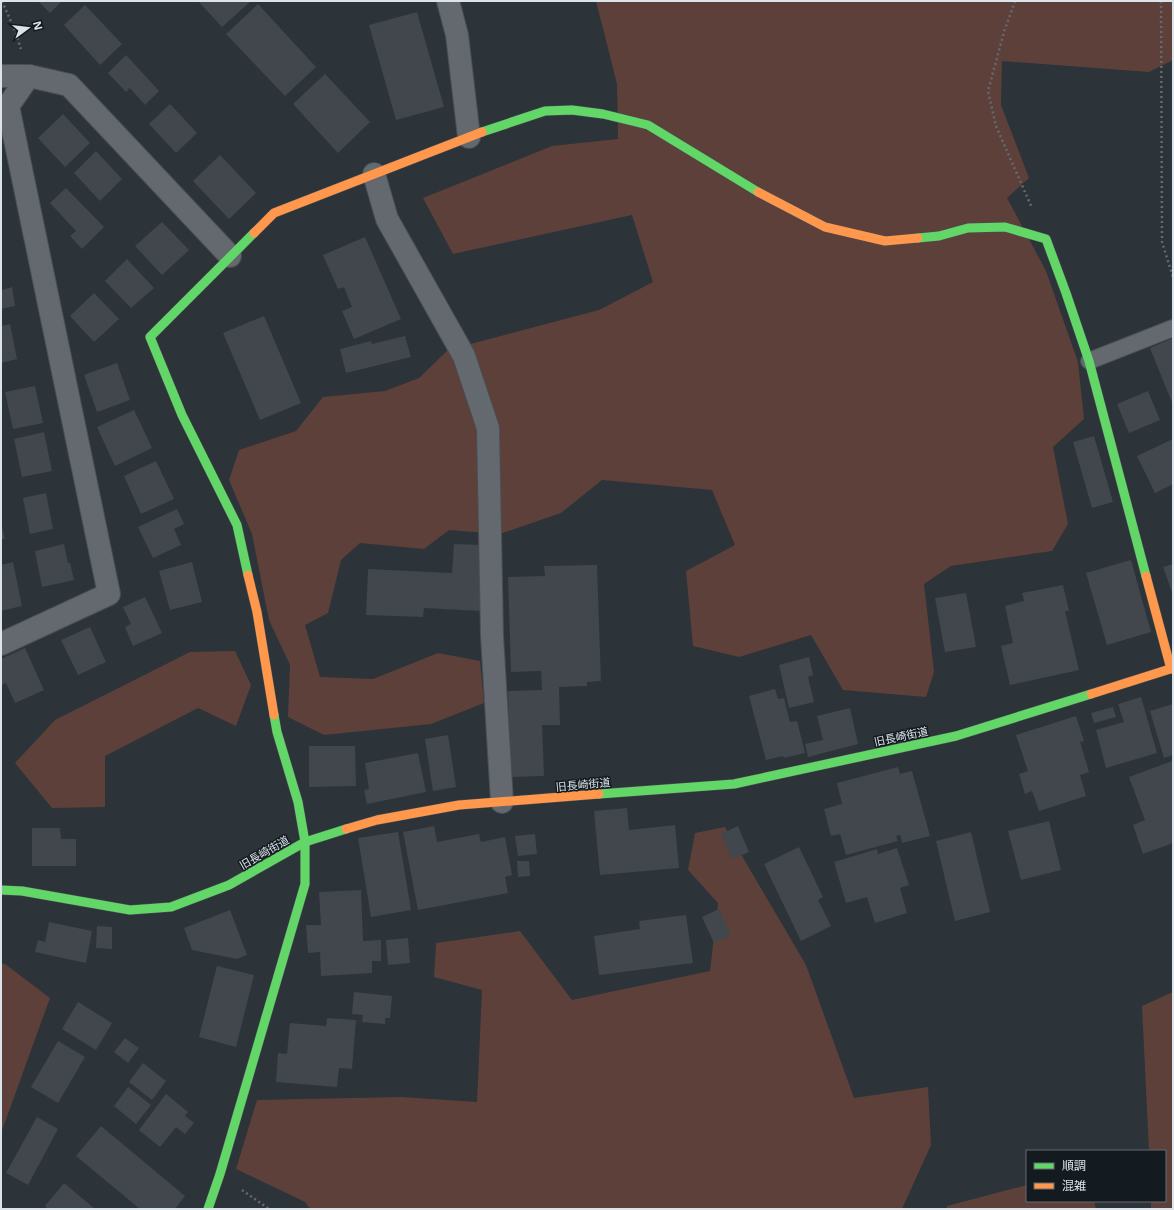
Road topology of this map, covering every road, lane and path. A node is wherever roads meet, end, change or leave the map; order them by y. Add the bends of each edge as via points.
1 (2, 1) edge
2 (448, 1) edge
3 (1015, 1) edge
4 (1161, 1) edge
5 (1, 76) edge
6 (29, 76) junction
7 (469, 137) junction
8 (374, 174) junction
9 (1046, 239) junction
10 (230, 256) junction
11 (1173, 277) edge
12 (1173, 328) edge
13 (1089, 361) junction
14 (1, 644) edge
15 (1172, 669) edge
16 (502, 802) junction
17 (305, 842) junction
18 (1, 890) edge
19 (220, 1174) junction
20 (208, 1209) edge
21 (269, 1209) edge

1 - 6 path via 15,31
2 - 7 street via 457,35
3 - 9 path via 988,91 996,126
4 - 11 path via 1162,242
5 - 6 street
6 - 10 street via 69,85
6 - 14 street via 8,106 109,594
7 - 8 street
7 - 9 street via 545,111 572,110 603,114 648,125 747,186 825,227 885,241 939,236 968,228 1005,227
8 - 10 street via 274,213
8 - 16 street via 387,219 464,356 488,428 492,636
9 - 13 street
10 - 17 street via 150,337 182,415 237,525 257,612 277,732 298,802
12 - 13 lane
13 - 15 street
15 - 16 street, 旧長崎街道 via 956,736 734,784
16 - 17 street, 旧長崎街道 via 459,805 377,820
17 - 18 street, 旧長崎街道 via 229,886 171,906 130,910 22,890
17 - 19 street via 305,884
19 - 20 street
19 - 21 path

